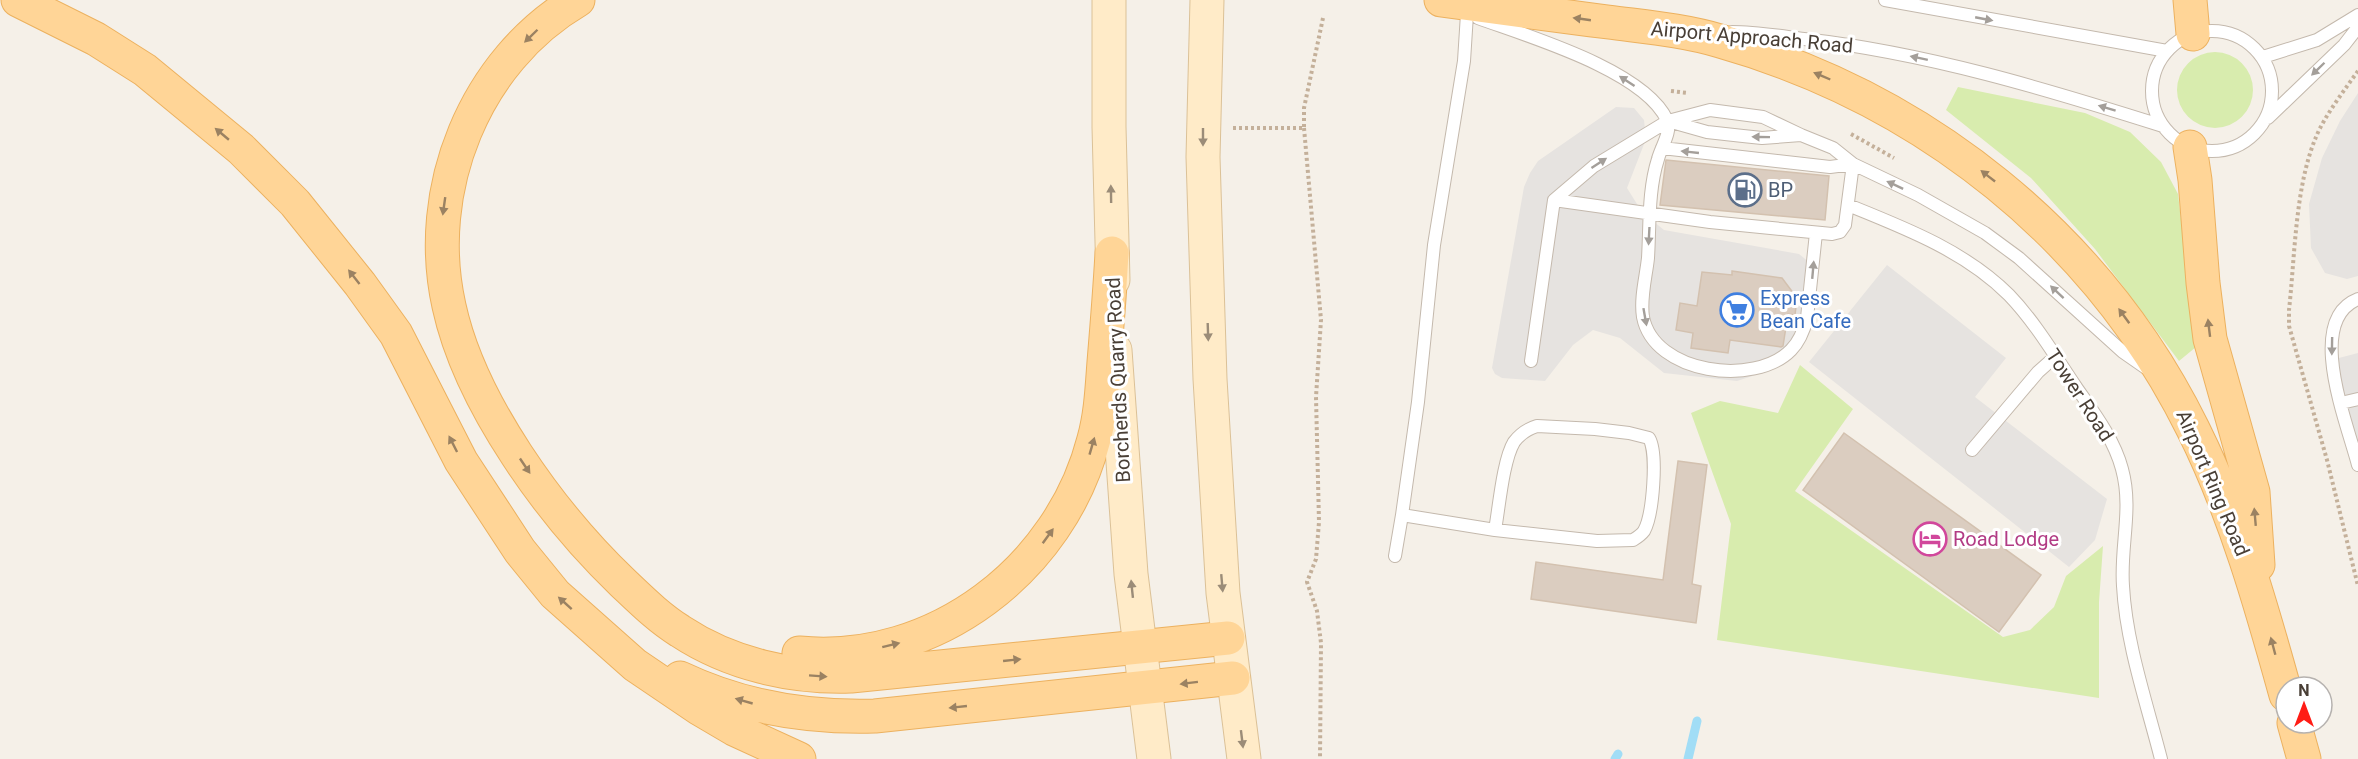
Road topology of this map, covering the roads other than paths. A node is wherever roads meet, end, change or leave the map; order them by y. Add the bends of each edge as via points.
1 (18, 0) edge
2 (578, 0) edge
3 (1886, 0) edge
4 (2190, 0) edge
5 (1109, 5) edge
6 (1449, 5) edge
7 (1206, 10) edge
8 (2358, 15) edge
9 (2358, 27) edge
10 (1681, 32) junction
11 (2193, 34) junction
12 (2167, 51) junction
13 (2263, 57) junction
14 (1668, 121) junction
15 (2265, 121) junction
16 (2163, 126) junction
17 (1801, 135) junction
18 (2190, 147) junction
19 (1662, 148) junction
20 (1852, 164) junction
21 (1554, 200) junction
22 (1848, 205) junction
23 (1650, 213) junction
24 (1816, 233) junction
25 (1112, 253) junction
26 (2358, 299) edge
27 (2056, 356) junction
28 (1532, 361) dead end
29 (2167, 382) junction
30 (2358, 399) edge
31 (2341, 403) junction
32 (1972, 450) dead end
33 (2356, 451) edge
34 (2358, 465) edge
35 (1402, 515) junction
36 (1495, 530) junction
37 (590, 549) junction
38 (1395, 556) dead end
39 (2259, 596) junction
40 (1228, 638) junction
41 (609, 641) junction
42 (1138, 647) junction
43 (2281, 675) edge
44 (1233, 678) junction
45 (1144, 688) junction
46 (2297, 735) edge
47 (799, 759) edge
48 (1154, 759) edge
49 (1244, 759) edge
50 (2162, 759) edge
51 (2304, 759) edge

41 -> 1 main road via 555,594 520,551 461,461 396,334 295,203 241,149 145,70 96,39
2 -> 37 main road via 551,18 517,50 466,126 451,170 442,249 455,329 485,399 532,477
3 -> 12 lane
4 - 11 main road
25 -> 5 main road, Borcherds Quarry Road
10 -> 6 main road, Airport Approach Road
14 -> 6 lane via 1653,101 1606,68
6 - 35 lane via 1464,61 1434,245
7 -> 40 main road via 1204,231 1213,443
8 - 13 lane via 2317,40
9 -> 15 lane
16 -> 10 lane, Airport Approach Road via 2066,95 1853,44 1737,32
29 -> 10 main road, Airport Ring Road via 2122,313 2071,252 2014,197 1952,148 1832,80 1758,52
11 - 12 lane
11 - 13 lane via 2232,34
12 - 16 lane via 2152,83 2152,101
13 - 15 lane via 2271,75 2273,94
17 -> 14 lane via 1762,138 1707,132
14 - 17 lane via 1710,110 1763,117
14 - 19 lane
21 -> 14 lane via 1594,166
15 - 18 lane via 2252,137 2235,147 2215,151
16 - 18 lane
17 - 20 lane via 1833,148
39 -> 18 main road via 2253,492 2210,339
20 -> 19 lane via 1830,167
19 - 23 lane via 1654,173
20 - 22 lane
29 -> 20 lane via 2123,352 2019,258 1984,233 1918,195
21 - 23 lane
21 - 28 lane
22 - 24 lane via 1840,232
22 - 27 lane, Tower Road via 1951,251 1984,273 2029,318
23 - 24 lane
23 -> 24 lane via 1643,316 1650,336 1663,351 1690,366 1753,369 1790,351 1807,318
37 -> 25 main road via 625,581 678,616 721,635 783,651 814,655 878,648 957,618 1009,581 1038,551 1063,516 1081,478 1099,417
42 -> 25 main road, Borcherds Quarry Road via 1122,477
26 -> 31 lane via 2342,309 2334,323 2331,353
27 - 32 lane
27 - 50 lane, Tower Road via 2112,440 2122,469 2128,499 2122,587 2132,645
29 - 39 main road, Airport Ring Road via 2210,466
30 - 31 lane
31 - 33 lane
33 - 34 lane
35 - 36 lane
35 - 38 lane
36 - 36 lane via 1598,541 1634,540 1646,528 1651,504 1653,444 1645,436 1629,433 1537,426 1527,429 1513,443 1508,458
37 -> 42 main road via 655,613 680,631 749,663 799,675 851,676
43 -> 39 main road, Airport Ring Road
40 - 42 main road
40 - 44 main road
45 -> 41 main road via 875,716 814,715 762,706 712,691
41 - 47 main road via 635,665 700,709
42 - 45 main road, Borcherds Quarry Road
44 -> 45 main road
44 -> 49 main road
45 - 48 main road, Borcherds Quarry Road
46 - 51 main road

